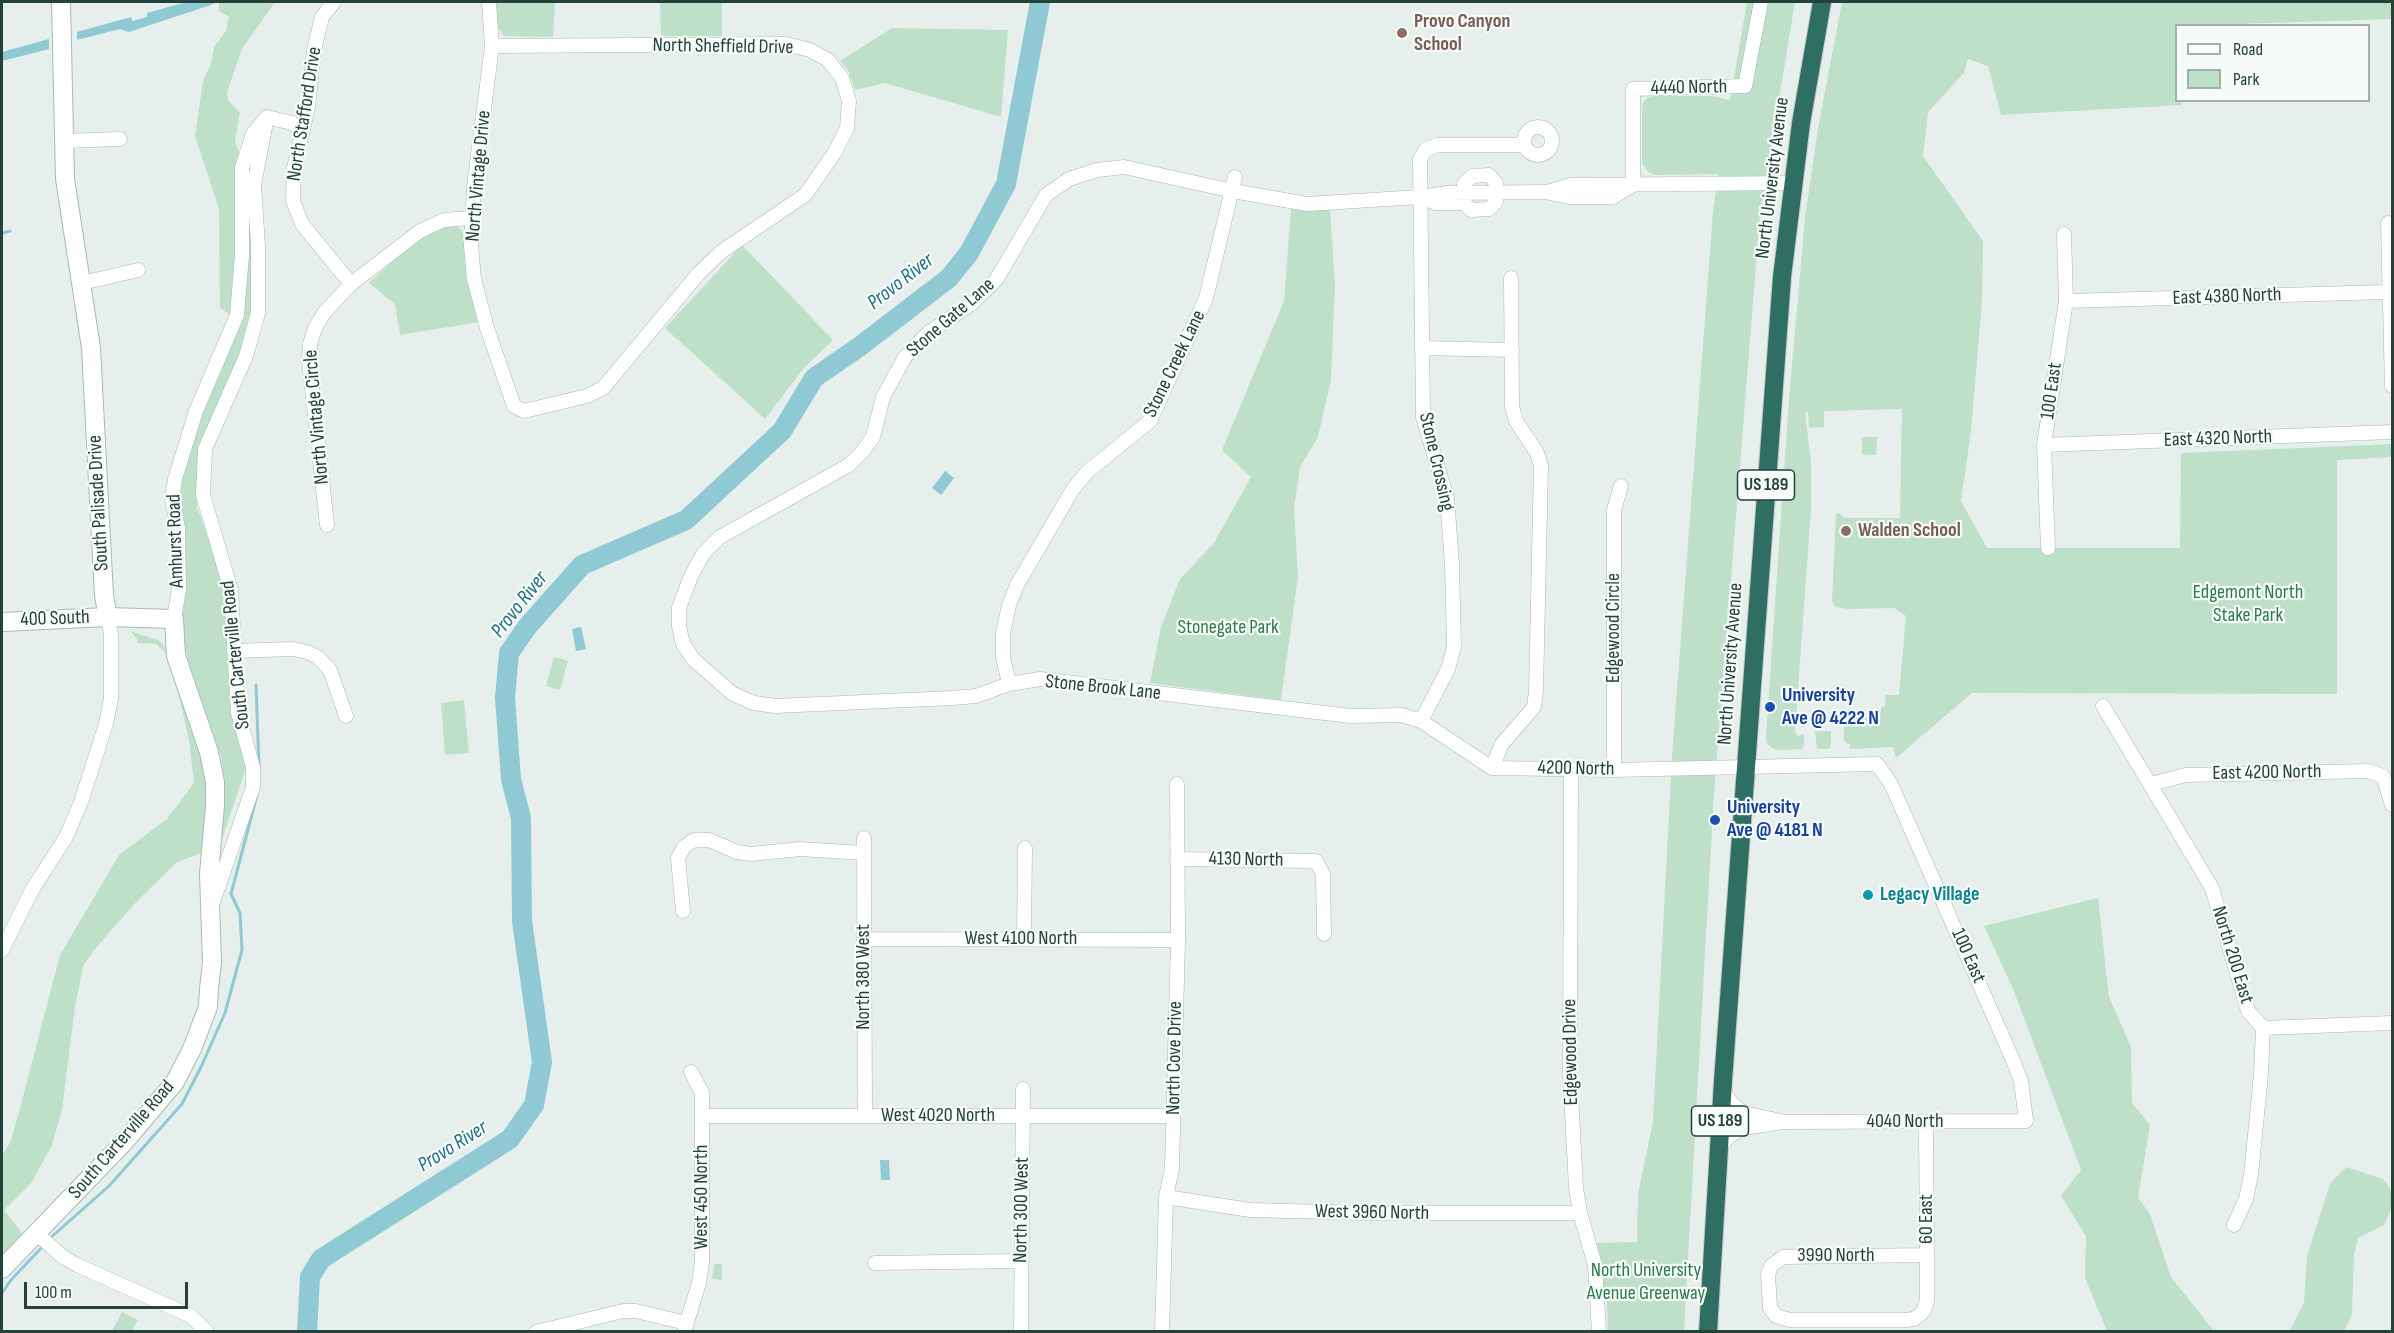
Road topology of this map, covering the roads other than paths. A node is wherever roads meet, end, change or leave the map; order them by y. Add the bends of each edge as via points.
1 (61, 2) edge
2 (334, 2) edge
3 (489, 2) edge
4 (1761, 2) edge
5 (1822, 2) edge
6 (492, 46) junction
7 (267, 117) junction
8 (303, 130) junction
9 (120, 139) dead end
10 (63, 141) junction
11 (1524, 145) dead end
12 (1793, 183) junction
13 (1234, 184) junction
14 (1633, 185) junction
15 (1496, 193) junction
16 (1420, 197) junction
17 (1464, 198) junction
18 (471, 218) junction
19 (2388, 223) dead end
20 (2064, 234) dead end
21 (138, 270) dead end
22 (1511, 278) dead end
23 (82, 283) junction
24 (351, 284) junction
25 (2388, 292) junction
26 (2066, 301) junction
27 (1422, 348) junction
28 (1512, 350) junction
29 (2392, 386) edge
30 (524, 411) joint
31 (2392, 432) edge
32 (2044, 444) junction
33 (1621, 486) dead end
34 (327, 525) dead end
35 (2048, 548) dead end
36 (108, 617) junction
37 (174, 619) junction
38 (2, 622) edge
39 (234, 651) junction
40 (693, 659) joint
41 (1009, 684) junction
42 (2103, 706) dead end
43 (346, 716) dead end
44 (1421, 721) junction
45 (1877, 764) joint
46 (1492, 768) junction
47 (1746, 768) junction
48 (1571, 769) junction
49 (1614, 770) junction
50 (1177, 784) dead end
51 (2151, 784) junction
52 (2392, 805) edge
53 (864, 838) dead end
54 (1025, 848) dead end
55 (863, 853) junction
56 (1177, 859) junction
57 (211, 908) junction
58 (683, 911) dead end
59 (1324, 934) dead end
60 (1024, 938) junction
61 (865, 939) junction
62 (1178, 940) junction
63 (2, 950) edge
64 (2392, 1023) edge
65 (2263, 1028) junction
66 (691, 1072) dead end
67 (1023, 1089) dead end
68 (1722, 1089) junction
69 (702, 1116) junction
70 (865, 1116) junction
71 (1023, 1116) junction
72 (1173, 1116) junction
73 (2026, 1121) joint
74 (1784, 1122) junction
75 (1926, 1123) junction
76 (1718, 1147) junction
77 (1166, 1197) junction
78 (1580, 1213) junction
79 (2234, 1225) dead end
80 (36, 1233) junction
81 (1927, 1255) junction
82 (1021, 1261) junction
83 (875, 1263) dead end
84 (2, 1269) edge
85 (1921, 1314) joint
86 (685, 1328) edge
87 (207, 1332) edge
88 (536, 1332) edge
89 (1021, 1332) edge
90 (1162, 1332) edge
91 (1599, 1332) edge
92 (1708, 1332) edge

1 - 10 street, South Palisade Drive
2 - 8 street, North Stafford Drive via 322,17 314,50
3 - 6 street, North Vintage Drive
4 - 14 street, 4440 North via 1745,86 1633,89
5 - 12 highway, North University Avenue / US 189
6 - 18 street, North Vintage Drive
6 - 30 street, North Sheffield Drive via 786,44 828,60 842,78 849,101 847,128 805,195 721,252 699,273 603,388 588,396
7 - 8 street
7 - 37 street, Amhurst Road via 254,134 242,168 237,315 196,411 175,479 172,500 178,528 179,589
7 - 39 street, South Carterville Road via 254,185 258,313 246,356 205,448 203,495 231,590
8 - 24 street, North Stafford Drive via 294,168 293,201 302,224
9 - 10 street
10 - 23 street, South Palisade Drive via 65,179
11 - 16 street, Stone Crossing via 1438,145 1426,149 1420,159
12 - 14 street
12 - 47 highway, North University Avenue / US 189 via 1776,352
13 - 16 street, Stone Gate Lane via 1307,204
13 - 40 street, Stone Gate Lane via 1124,167 1069,179 1046,195 996,280 971,304 928,333 905,357 894,373 873,436 862,452 849,465 720,537 703,554 679,608 683,644
13 - 41 street, Stone Creek Lane via 1206,298 1150,421 1087,472 1017,585 1003,633
14 - 15 street via 1571,185 1545,192
15 - 17 street, Stone Gate Lane via 1496,202 1489,209 1472,210
15 - 17 street via 1496,183 1489,176 1472,176 1464,184
16 - 17 street, Stone Gate Lane
16 - 27 street, Stone Crossing
18 - 24 street, North Vintage Circle via 430,225
18 - 30 street, North Vintage Drive via 474,279 487,328 514,406
19 - 25 street
20 - 26 street, 100 East
21 - 23 street
22 - 28 street
23 - 36 street, South Palisade Drive via 93,367
24 - 34 street, North Vintage Circle via 324,313 310,344
25 - 26 street, East 4380 North
25 - 29 street
26 - 32 street, 100 East
27 - 28 street
27 - 44 street, Stone Crossing via 1423,417 1449,516 1454,647 1448,669
28 - 46 street via 1512,406 1541,466 1536,700 1503,744
31 - 32 street, East 4320 North
32 - 35 street, 100 East
33 - 49 street, Edgewood Circle via 1614,510
36 - 37 street, 400 South
36 - 38 street, 400 South
36 - 63 street, South Palisade Drive via 111,699 106,724 66,837 32,890
37 - 57 street, Amhurst Road via 176,656 207,745 215,782 209,874
39 - 43 street via 293,649 318,657 330,670
39 - 57 street, South Carterville Road via 238,713 253,767 253,787
40 - 41 street, Stone Brook Lane via 733,694 775,706 976,696
41 - 44 street, Stone Brook Lane via 1040,679 1350,716 1402,715
42 - 51 street, North 200 East
44 - 46 street
45 - 47 street, 4200 North
45 - 73 street, 100 East via 1891,784 2012,1058 2021,1081
46 - 48 street, 4200 North
47 - 49 street, 4200 North
47 - 68 highway, North University Avenue / US 189
48 - 49 street, 4200 North
48 - 78 street, Edgewood Drive via 1570,1075
50 - 56 street, North Cove Drive
51 - 52 street, East 4200 North via 2186,775 2368,771 2383,776
51 - 65 street, North 200 East via 2212,888 2248,1011
53 - 55 street, North 380 West
54 - 60 street
55 - 58 street via 800,849 751,854 709,840 694,840 678,858
55 - 61 street, North 380 West
56 - 59 street, 4130 North via 1316,861 1323,874
56 - 62 street, North Cove Drive
57 - 80 street, South Carterville Road via 208,1007 175,1082 126,1140
60 - 61 street, West 4100 North
60 - 62 street, West 4100 North
61 - 70 street, North 380 West
62 - 72 street, North Cove Drive
64 - 65 street
65 - 79 street, North 200 East via 2252,1175
66 - 69 street, West 450 North via 701,1088
67 - 71 street, North 300 West
68 - 74 street, 4040 North via 1744,1113
68 - 76 highway, North University Avenue / US 189
69 - 70 street, West 4020 North
69 - 86 street, West 450 North via 702,1262
70 - 71 street, West 4020 North
71 - 72 street, West 4020 North
71 - 82 street, North 300 West
72 - 77 street, North Cove Drive via 1172,1168
73 - 75 street, 4040 North
74 - 75 street, 4040 North
74 - 76 street, 4040 North via 1743,1128
75 - 81 street, 60 East
76 - 92 highway, North University Avenue / US 189
77 - 78 street, West 3960 North via 1250,1210
77 - 90 street, North Cove Drive
78 - 91 street, Edgewood Drive via 1595,1265
80 - 84 street, South Carterville Road
80 - 87 street via 63,1257 190,1315
81 - 85 street, 60 East via 1927,1301
81 - 85 street, 3990 North via 1787,1256 1778,1259 1768,1275 1772,1312 1785,1320 1905,1320
82 - 83 street
82 - 89 street, North 300 West
86 - 88 street via 636,1311 623,1311

